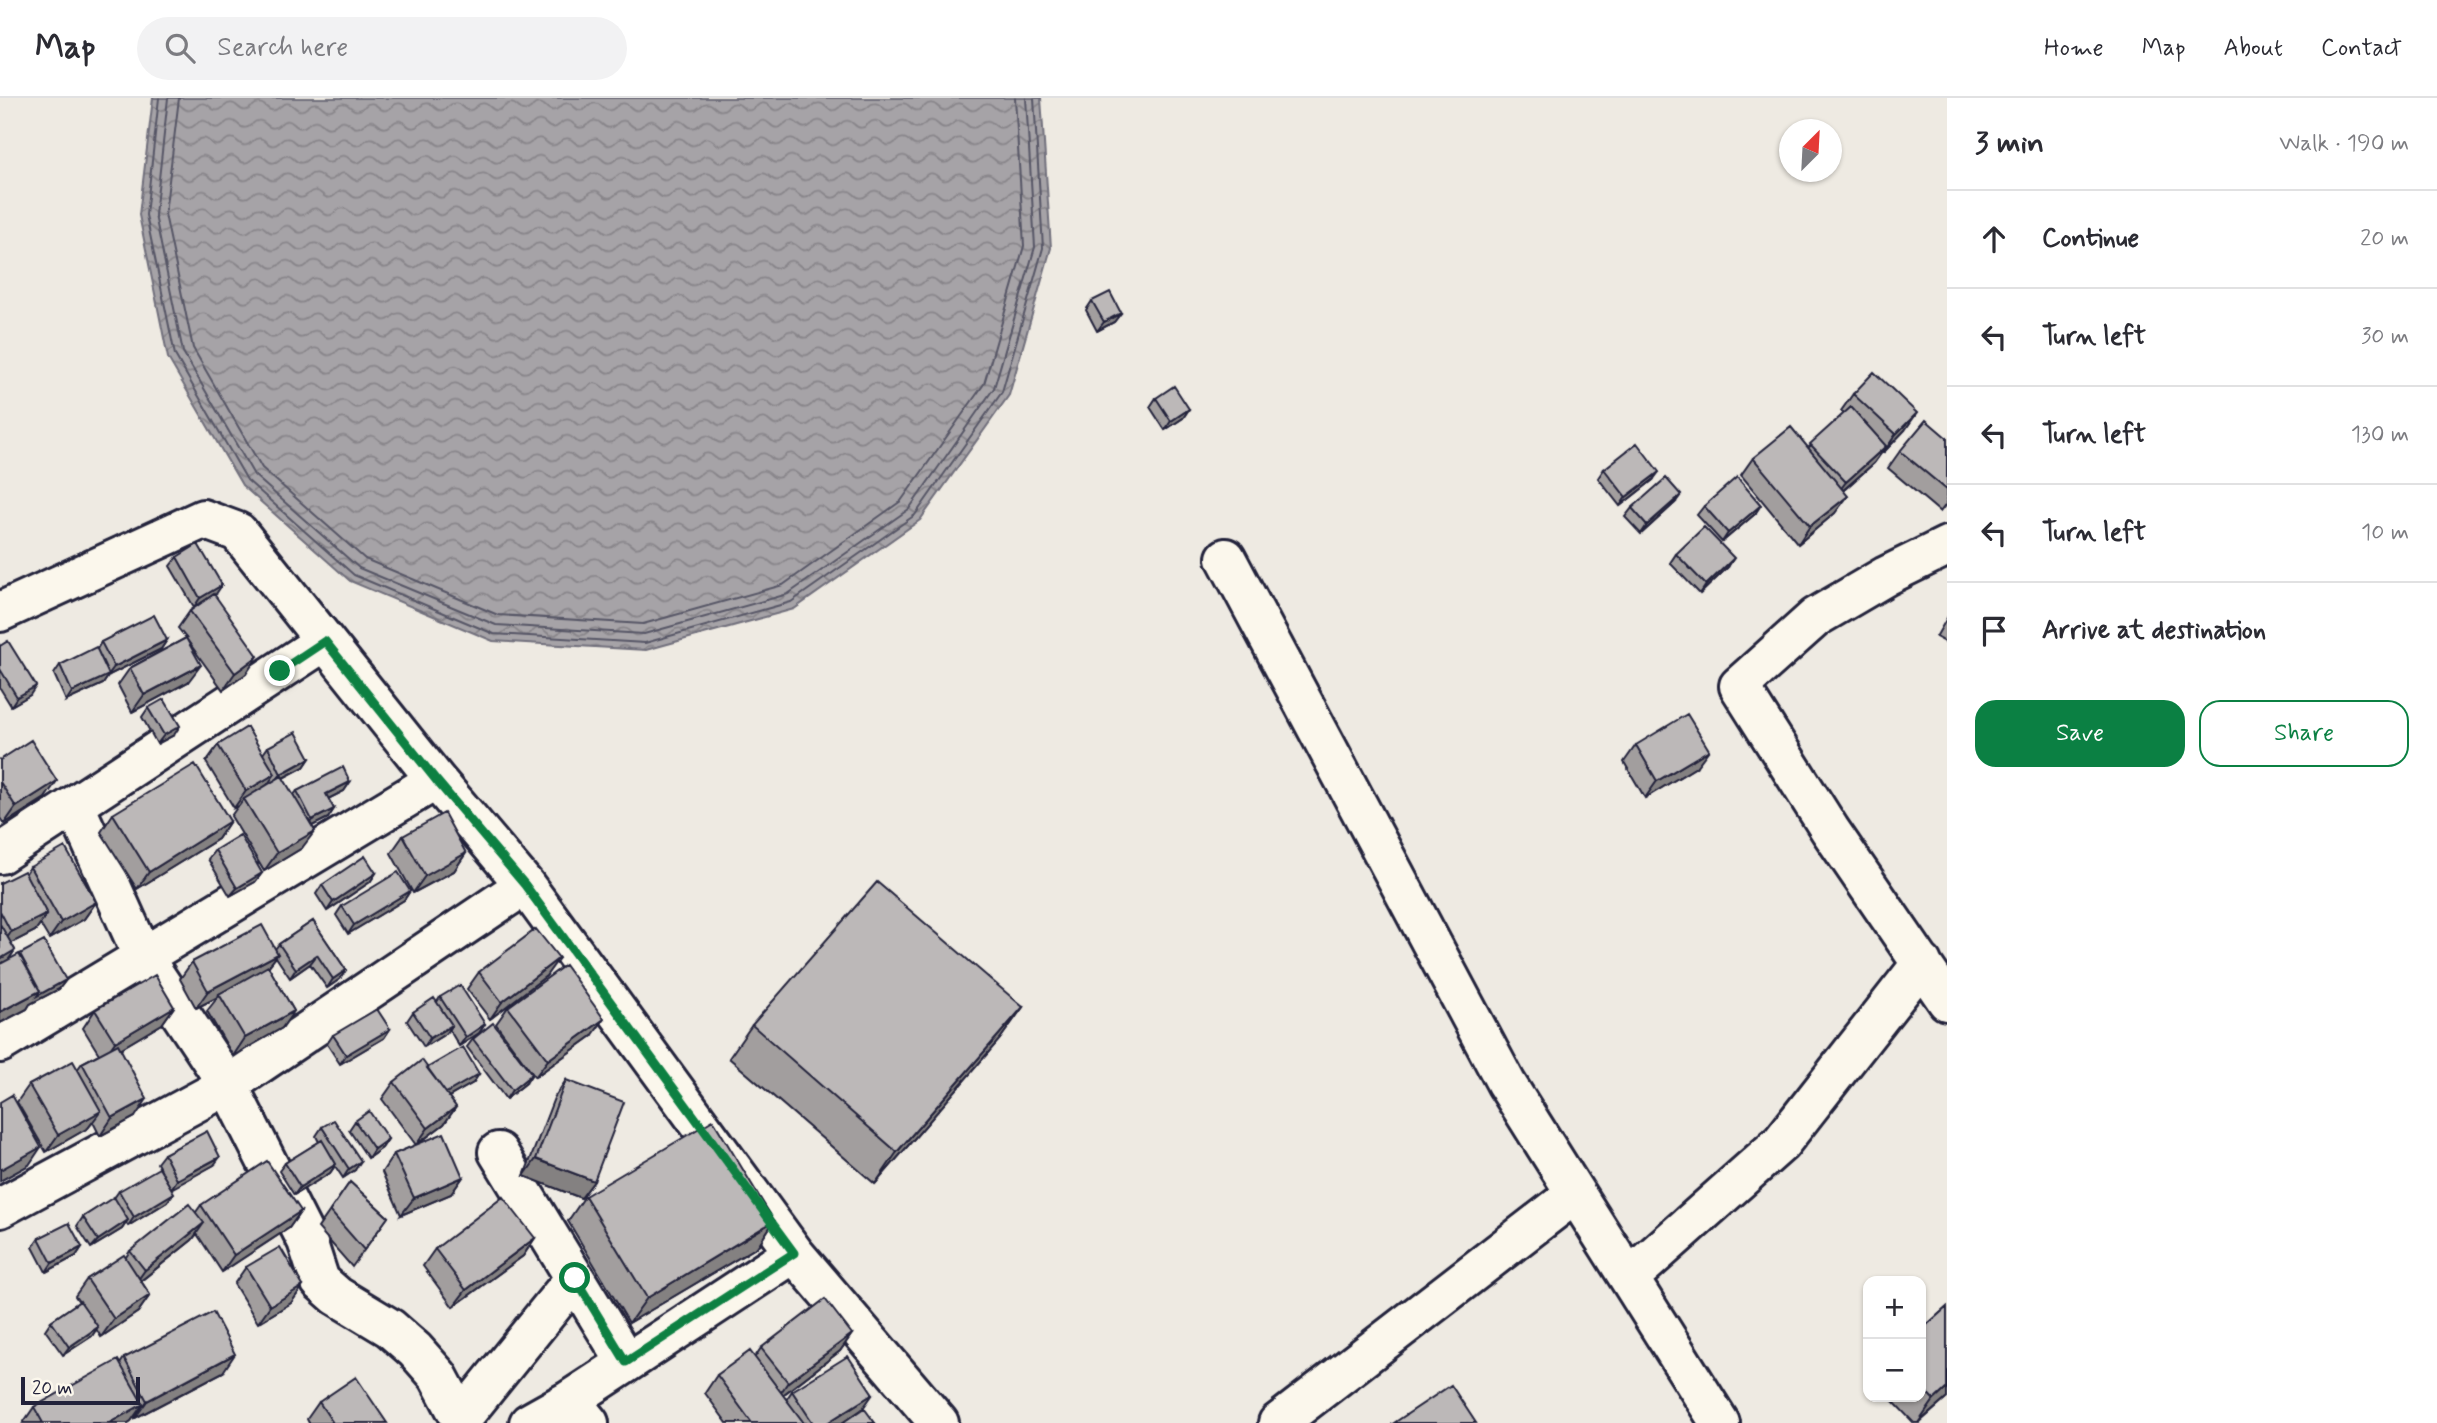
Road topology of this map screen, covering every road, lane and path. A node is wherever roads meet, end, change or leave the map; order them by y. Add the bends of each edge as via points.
1 (1947, 547) edge
2 (1226, 558) dead end
3 (0, 612) edge
4 (325, 641) junction
5 (436, 780) junction
6 (75, 806) junction
7 (0, 854) edge
8 (525, 885) junction
9 (143, 957) junction
10 (1922, 963) junction
11 (1947, 1001) edge
12 (0, 1043) edge
13 (228, 1085) junction
14 (498, 1152) dead end
15 (1576, 1194) junction
16 (0, 1208) edge
17 (794, 1253) junction
18 (575, 1278) junction
19 (1629, 1278) junction
20 (626, 1362) junction
21 (579, 1411) edge
22 (462, 1421) edge
23 (529, 1423) edge
24 (939, 1423) edge
25 (1278, 1423) edge
26 (1720, 1423) edge

1 - 10 street via 1816,617 1739,686
2 - 15 street via 1506,1083
3 - 4 street via 203,519 238,532
4 - 5 street
4 - 6 street
5 - 8 street
5 - 9 street
6 - 7 street
6 - 9 street
8 - 13 street
8 - 17 street
9 - 12 street
9 - 13 street
10 - 11 street
10 - 19 street via 1781,1143
13 - 16 street
13 - 22 street via 307,1241 320,1281 415,1350 438,1376
14 - 18 street
15 - 19 street
15 - 25 street
17 - 20 street
17 - 24 street
18 - 20 street
18 - 22 street
19 - 26 street
20 - 21 street
21 - 23 street

